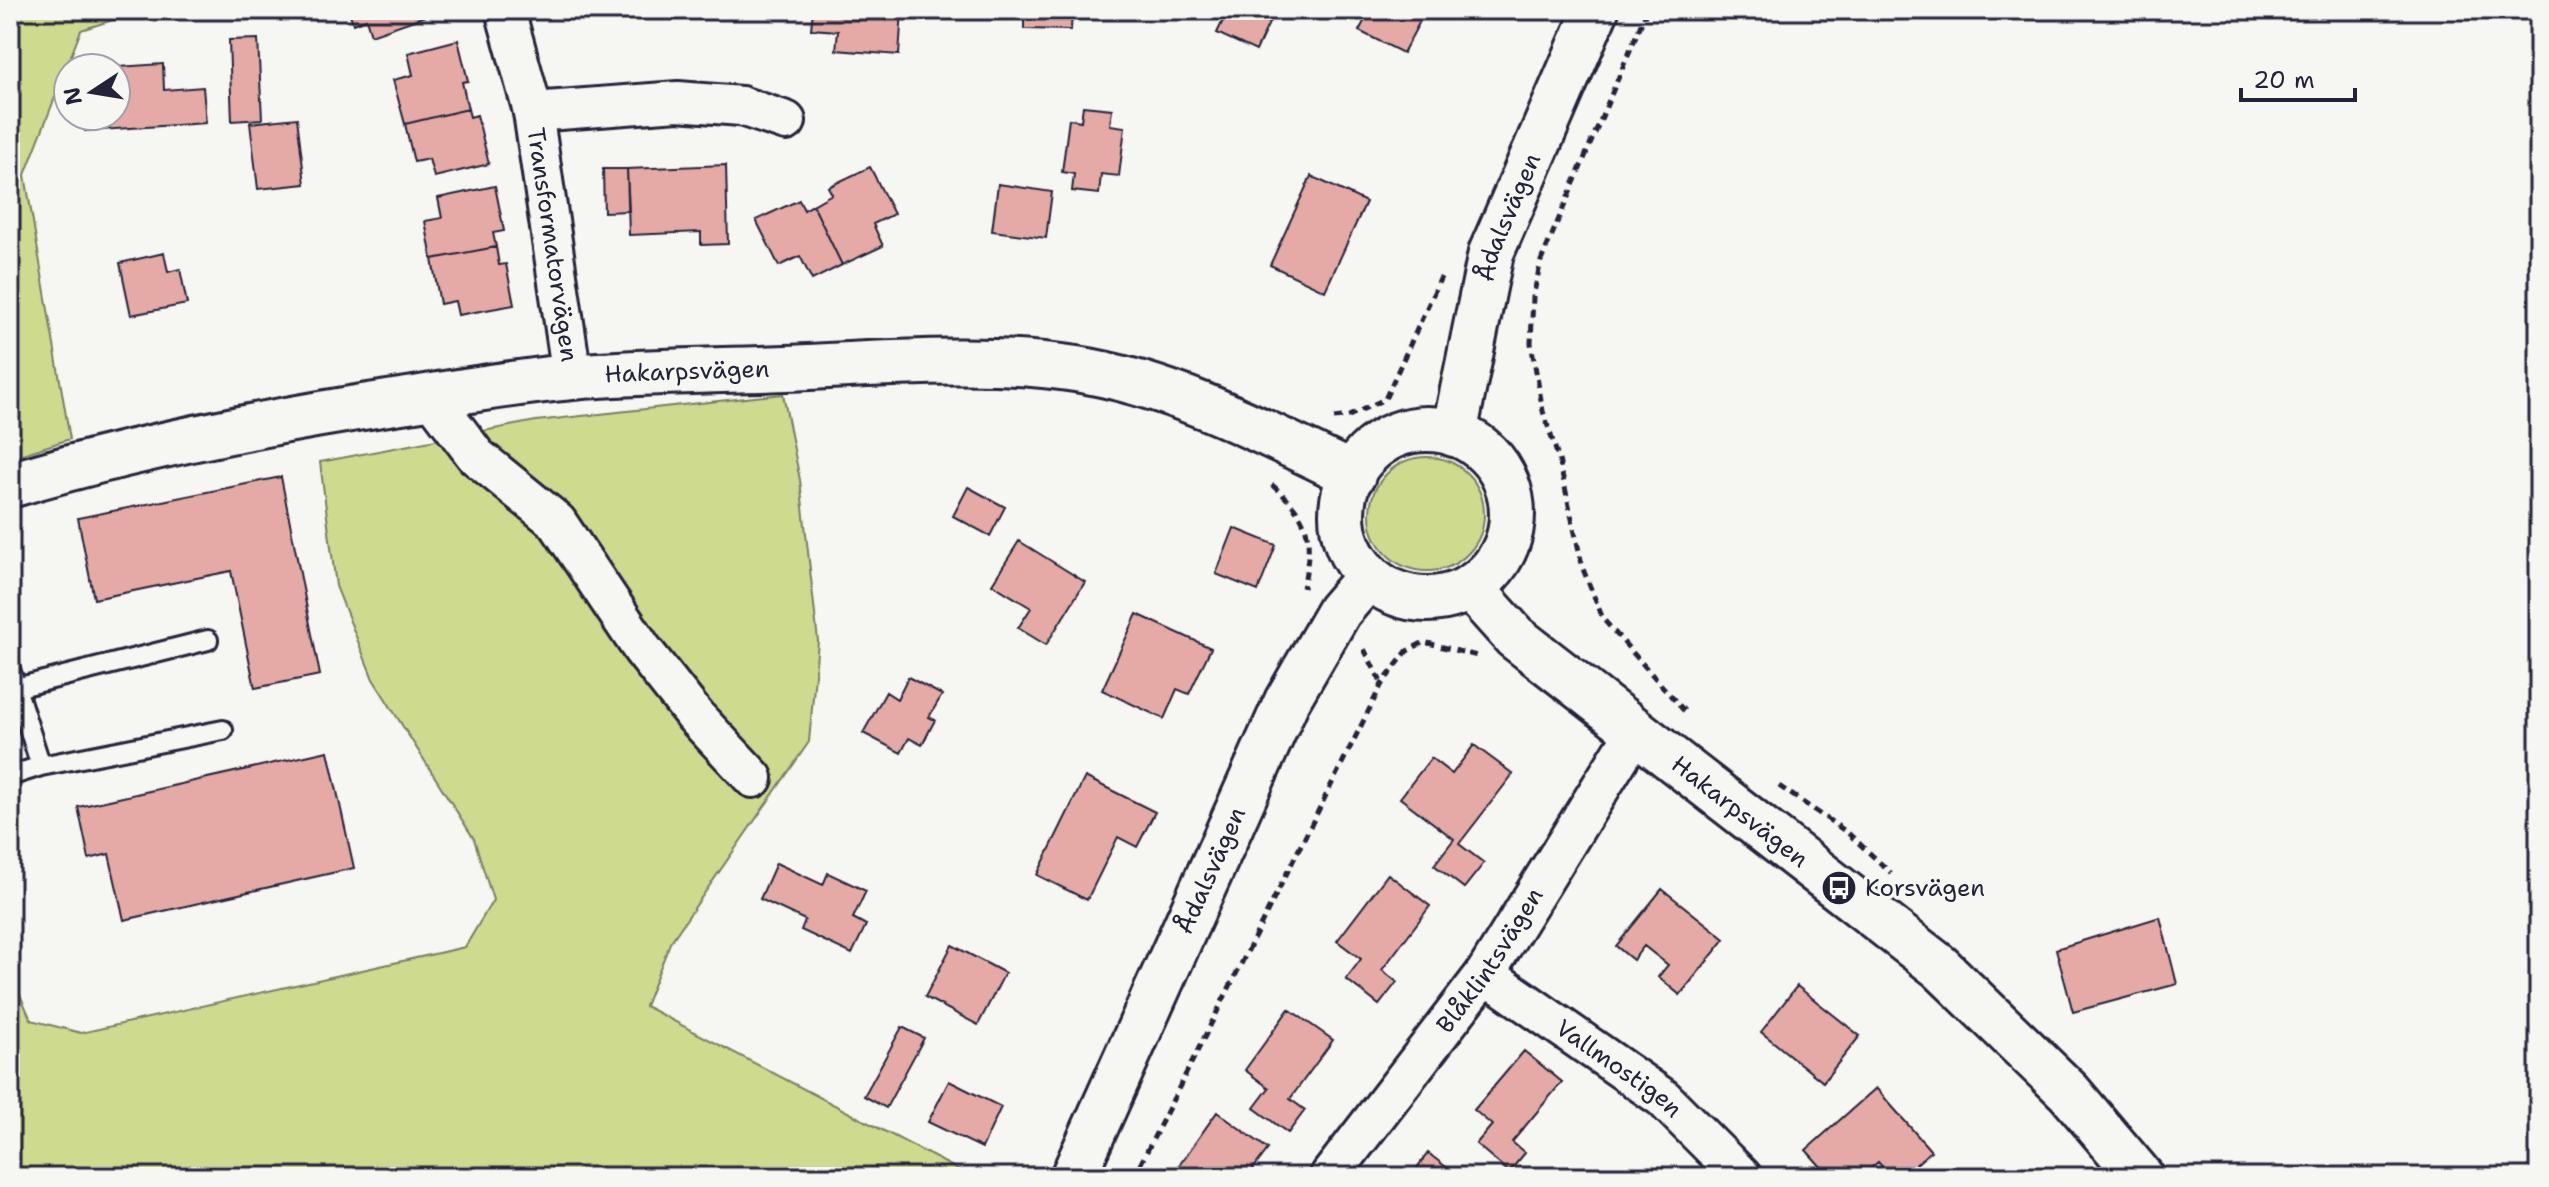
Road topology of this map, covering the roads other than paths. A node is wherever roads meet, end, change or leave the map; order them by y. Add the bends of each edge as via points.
1 (505, 10) edge
2 (1596, 10) edge
3 (533, 112) junction
4 (786, 121) dead end
5 (572, 377) junction
6 (431, 396) junction
7 (1454, 434) junction
8 (1353, 475) junction
9 (10, 485) edge
10 (1369, 576) junction
11 (1470, 587) junction
12 (208, 640) dead end
13 (10, 669) edge
14 (16, 688) junction
15 (223, 730) dead end
16 (1635, 732) junction
17 (41, 766) junction
18 (10, 776) edge
19 (753, 778) dead end
20 (1485, 974) junction
21 (1073, 1177) edge
22 (1329, 1177) edge
23 (1742, 1177) edge
24 (2141, 1177) edge

1 - 3 street, Transformatorvägen
2 - 7 street, Ådalsvägen via 1491,253
3 - 4 street, Transformatorvägen via 678,101 741,106
3 - 5 street, Transformatorvägen
5 - 6 street, Hakarpsvägen
5 - 8 street, Hakarpsvägen via 860,364 1076,369 1176,397 1279,463
6 - 9 street, Hakarpsvägen via 204,435
6 - 19 street via 476,456 557,522 642,649
7 - 8 street via 1418,430 1395,436 1366,455
7 - 11 street via 1493,461 1512,505 1503,552
8 - 10 street via 1344,500 1344,528 1353,554
10 - 11 street via 1391,591 1418,598 1445,597
10 - 21 street, Ådalsvägen via 1339,611 1287,701
11 - 16 street, Hakarpsvägen via 1515,637
12 - 14 lane
13 - 14 lane
14 - 17 lane
15 - 17 lane
16 - 20 street, Blåklintsvägen
16 - 24 street, Hakarpsvägen via 1940,967 2069,1092
17 - 18 lane
20 - 22 street, Blåklintsvägen
20 - 23 street, Vallmostigen via 1663,1098

